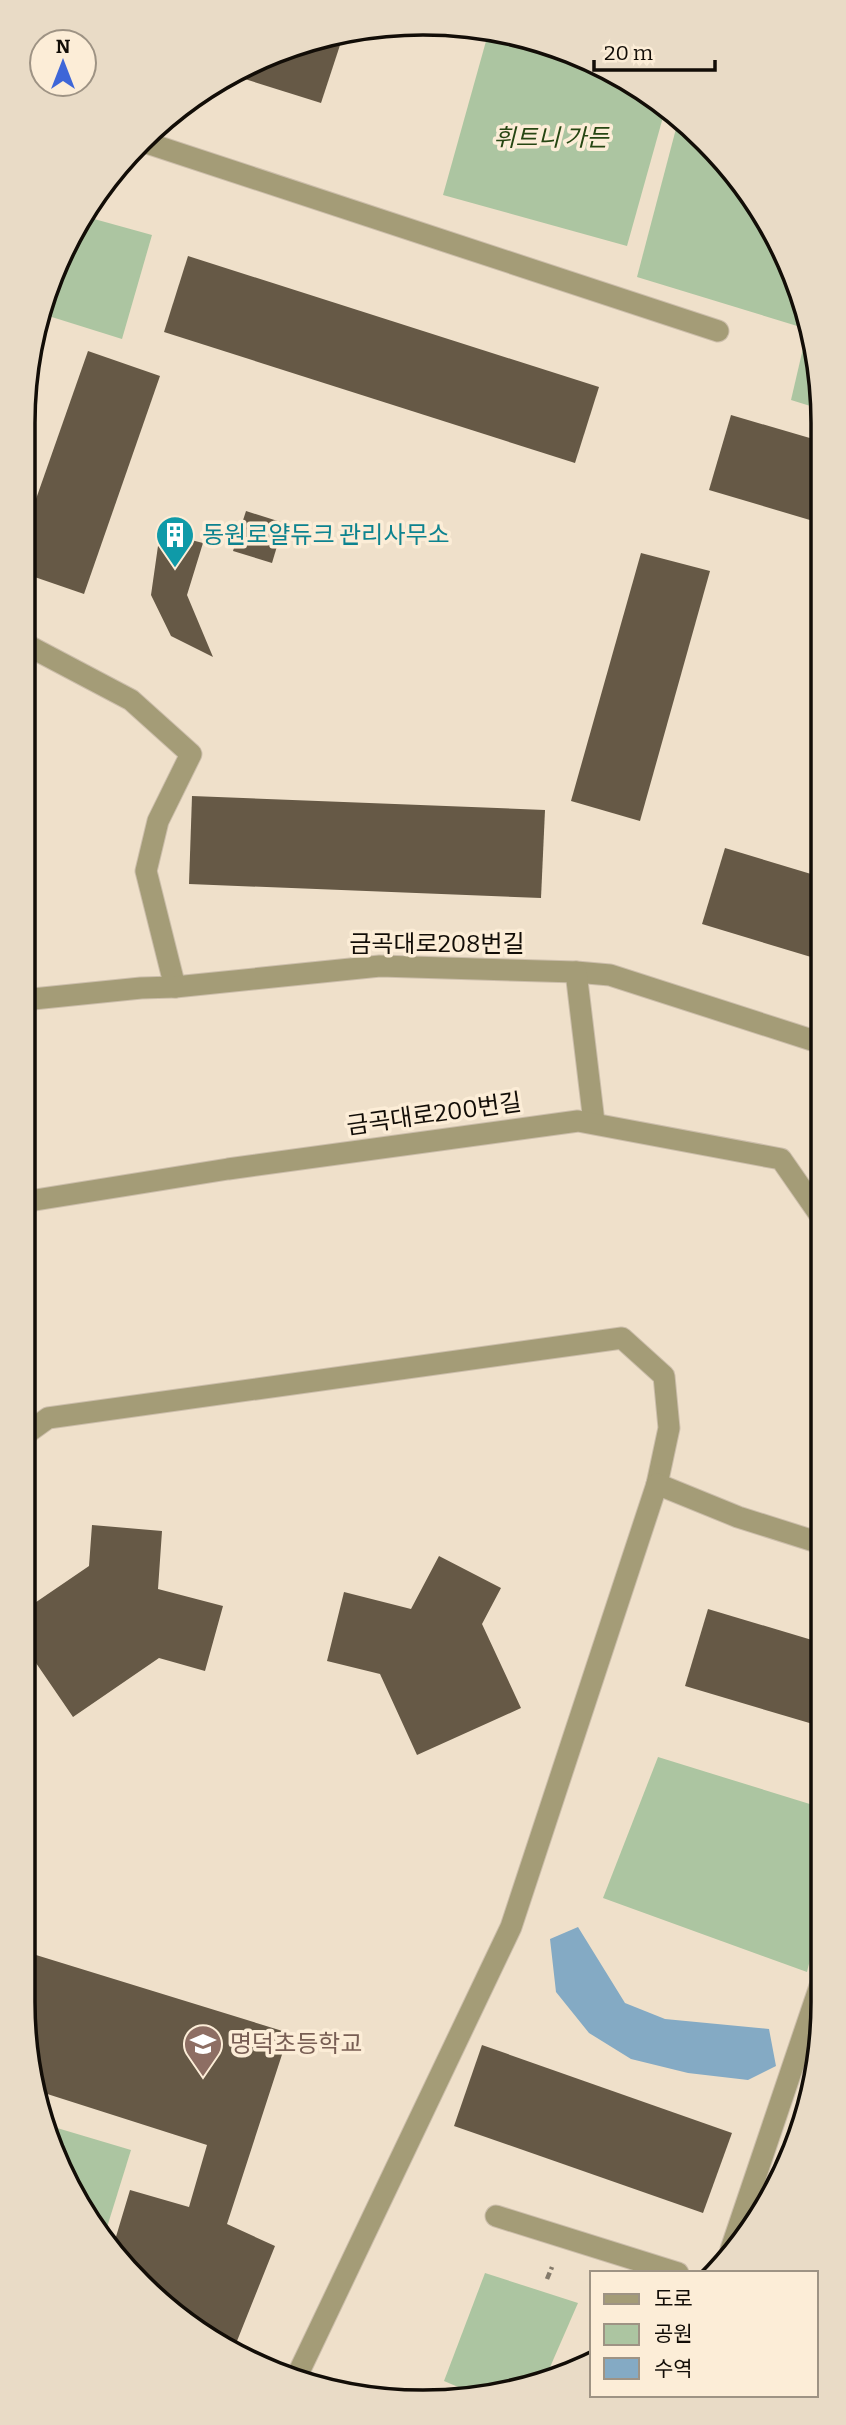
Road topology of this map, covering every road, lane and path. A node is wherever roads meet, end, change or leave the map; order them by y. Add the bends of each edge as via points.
1 (153, 145) edge
2 (718, 331) dead end
3 (35, 649) edge
4 (576, 972) junction
5 (175, 987) junction
6 (35, 999) edge
7 (811, 1040) edge
8 (594, 1122) junction
9 (35, 1200) edge
10 (811, 1203) edge
11 (35, 1427) edge
12 (657, 1484) junction
13 (811, 1540) edge
14 (811, 2014) edge
15 (496, 2216) dead end
16 (738, 2229) edge
17 (672, 2271) edge
18 (300, 2370) edge

1 - 2 street
3 - 5 street via 131,699 191,754 158,821 146,871
4 - 5 street, 금곡대로208번길 via 380,965
4 - 7 street, 금곡대로208번길 via 610,975
4 - 8 street
5 - 6 street, 금곡대로208번길
8 - 9 street, 금곡대로200번길 via 229,1169
8 - 10 street, 금곡대로200번길 via 781,1159
11 - 12 street via 48,1418 622,1338 664,1376 669,1428
12 - 13 street
12 - 18 street via 511,1927
14 - 16 street
15 - 17 street

